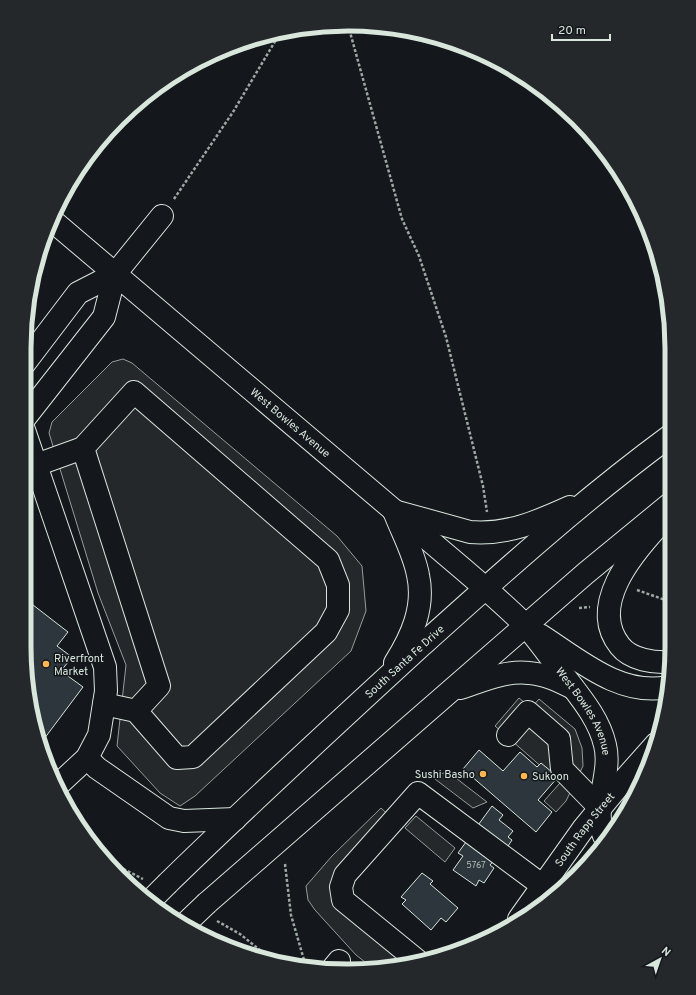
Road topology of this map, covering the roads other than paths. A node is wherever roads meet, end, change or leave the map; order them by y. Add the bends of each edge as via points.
1 (162, 216) road end
2 (56, 224) edge
3 (115, 274) junction
4 (31, 355) edge
5 (31, 410) edge
6 (665, 440) edge
7 (83, 448) junction
8 (31, 450) edge
9 (36, 465) junction
10 (591, 498) junction
11 (665, 508) edge
12 (394, 511) junction
13 (665, 517) edge
14 (485, 588) junction
15 (525, 625) junction
16 (664, 662) edge
17 (384, 681) junction
18 (573, 688) junction
19 (662, 688) edge
20 (453, 690) junction
21 (104, 704) junction
22 (136, 711) junction
23 (508, 735) dead end
24 (645, 756) edge
25 (87, 758) junction
26 (61, 782) edge
27 (600, 808) junction
28 (235, 819) junction
29 (604, 833) edge
30 (543, 886) junction
31 (154, 897) edge
32 (526, 909) edge
33 (188, 921) edge
34 (413, 957) edge

1 - 3 main road
2 - 3 main road, West Bowles Avenue
3 - 4 main road via 78,293
3 - 5 main road via 104,317
3 - 12 main road, West Bowles Avenue
6 - 10 main road, South Santa Fe Drive
7 - 9 main road
7 - 22 main road via 159,686
7 - 22 main road via 134,392 328,560 338,585 338,610 326,632 192,757 177,758
8 - 9 main road
9 - 21 main road via 105,667
10 - 12 main road via 511,530 483,534
10 - 14 main road, South Santa Fe Drive
11 - 15 main road
12 - 14 main road, West Bowles Avenue
12 - 17 main road via 415,562 420,597 412,631
13 - 16 main road via 620,575 609,610 609,623 616,641 624,650 644,660
14 - 15 main road, West Bowles Avenue
14 - 17 main road, South Santa Fe Drive
15 - 18 main road, West Bowles Avenue
15 - 19 main road, West Bowles Avenue via 611,680 640,688
15 - 20 main road
17 - 28 main road, South Santa Fe Drive
18 - 20 main road via 553,679 528,673 497,676
18 - 27 main road, West Bowles Avenue via 587,705 606,746 607,766
20 - 33 main road, bridge
21 - 22 main road
21 - 25 main road via 98,735
23 - 27 main road via 528,712 560,739 562,769
24 - 27 main road, South Rapp Street
25 - 26 main road
25 - 28 main road via 97,768 169,818 184,821
27 - 29 main road, West Bowles Avenue
27 - 30 main road, South Rapp Street
28 - 31 main road, South Santa Fe Drive, bridge
30 - 32 main road, South Rapp Street
30 - 34 main road via 418,793 345,875 341,887 343,900

